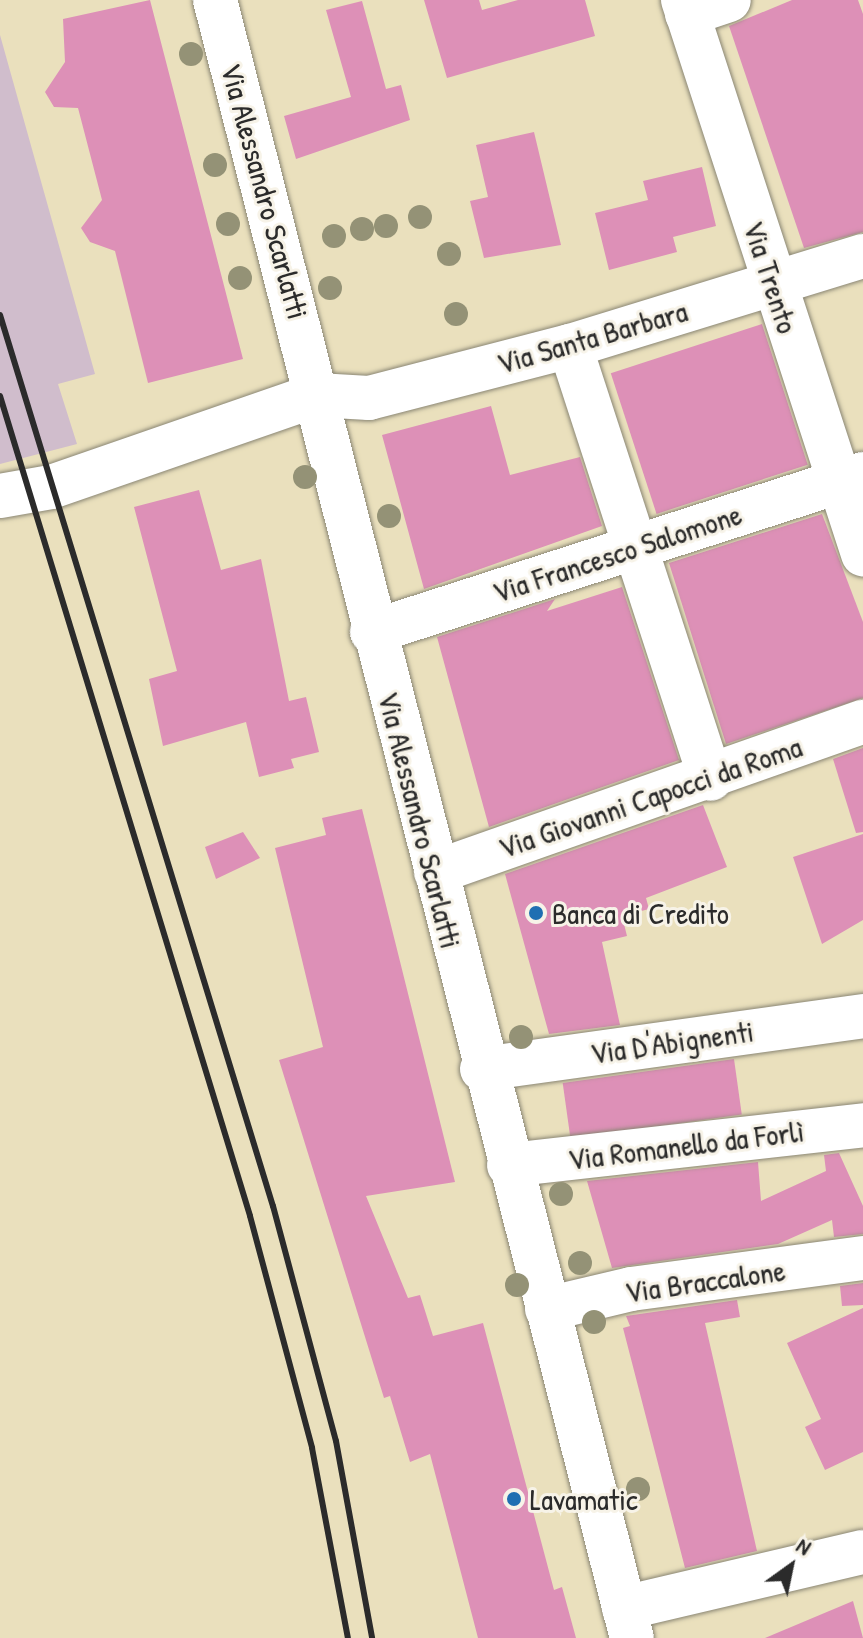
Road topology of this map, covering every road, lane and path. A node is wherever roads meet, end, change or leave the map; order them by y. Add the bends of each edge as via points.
1 (215, 0) edge
2 (729, 0) edge
3 (685, 7) edge
4 (863, 256) edge
5 (773, 283) junction
6 (570, 346) junction
7 (317, 395) junction
8 (851, 478) edge
9 (0, 496) edge
10 (636, 546) junction
11 (863, 554) edge
12 (372, 632) junction
13 (863, 722) edge
14 (711, 779) junction
15 (436, 872) junction
16 (863, 1016) edge
17 (482, 1069) junction
18 (863, 1125) edge
19 (509, 1165) junction
20 (863, 1258) edge
21 (547, 1309) junction
22 (863, 1552) edge
23 (628, 1623) edge

1 - 7 street, Via Alessandro Scarlatti
2 - 3 street
3 - 5 street, Via Trento
4 - 5 street, Via Santa Barbara
5 - 6 street, Via Santa Barbara
5 - 8 street, Via Trento
6 - 7 street, Via Santa Barbara via 369,398
6 - 10 street
7 - 9 street via 51,487
7 - 12 street, Via Alessandro Scarlatti
8 - 10 street, Via Francesco Salomone
8 - 11 street, Via Trento
10 - 12 street, Via Francesco Salomone
10 - 14 street
12 - 15 street, Via Alessandro Scarlatti
13 - 14 street, Via Giovanni Capocci da Roma
14 - 15 street, Via Giovanni Capocci da Roma
15 - 17 street, Via Alessandro Scarlatti
16 - 17 street, Via D'Abignenti
17 - 19 street, Via Alessandro Scarlatti
18 - 19 street, Via Romanello da Forlì
19 - 21 street, Via Alessandro Scarlatti
20 - 21 street, Via Braccalone via 631,1289
21 - 23 street, Via Alessandro Scarlatti
22 - 23 street

